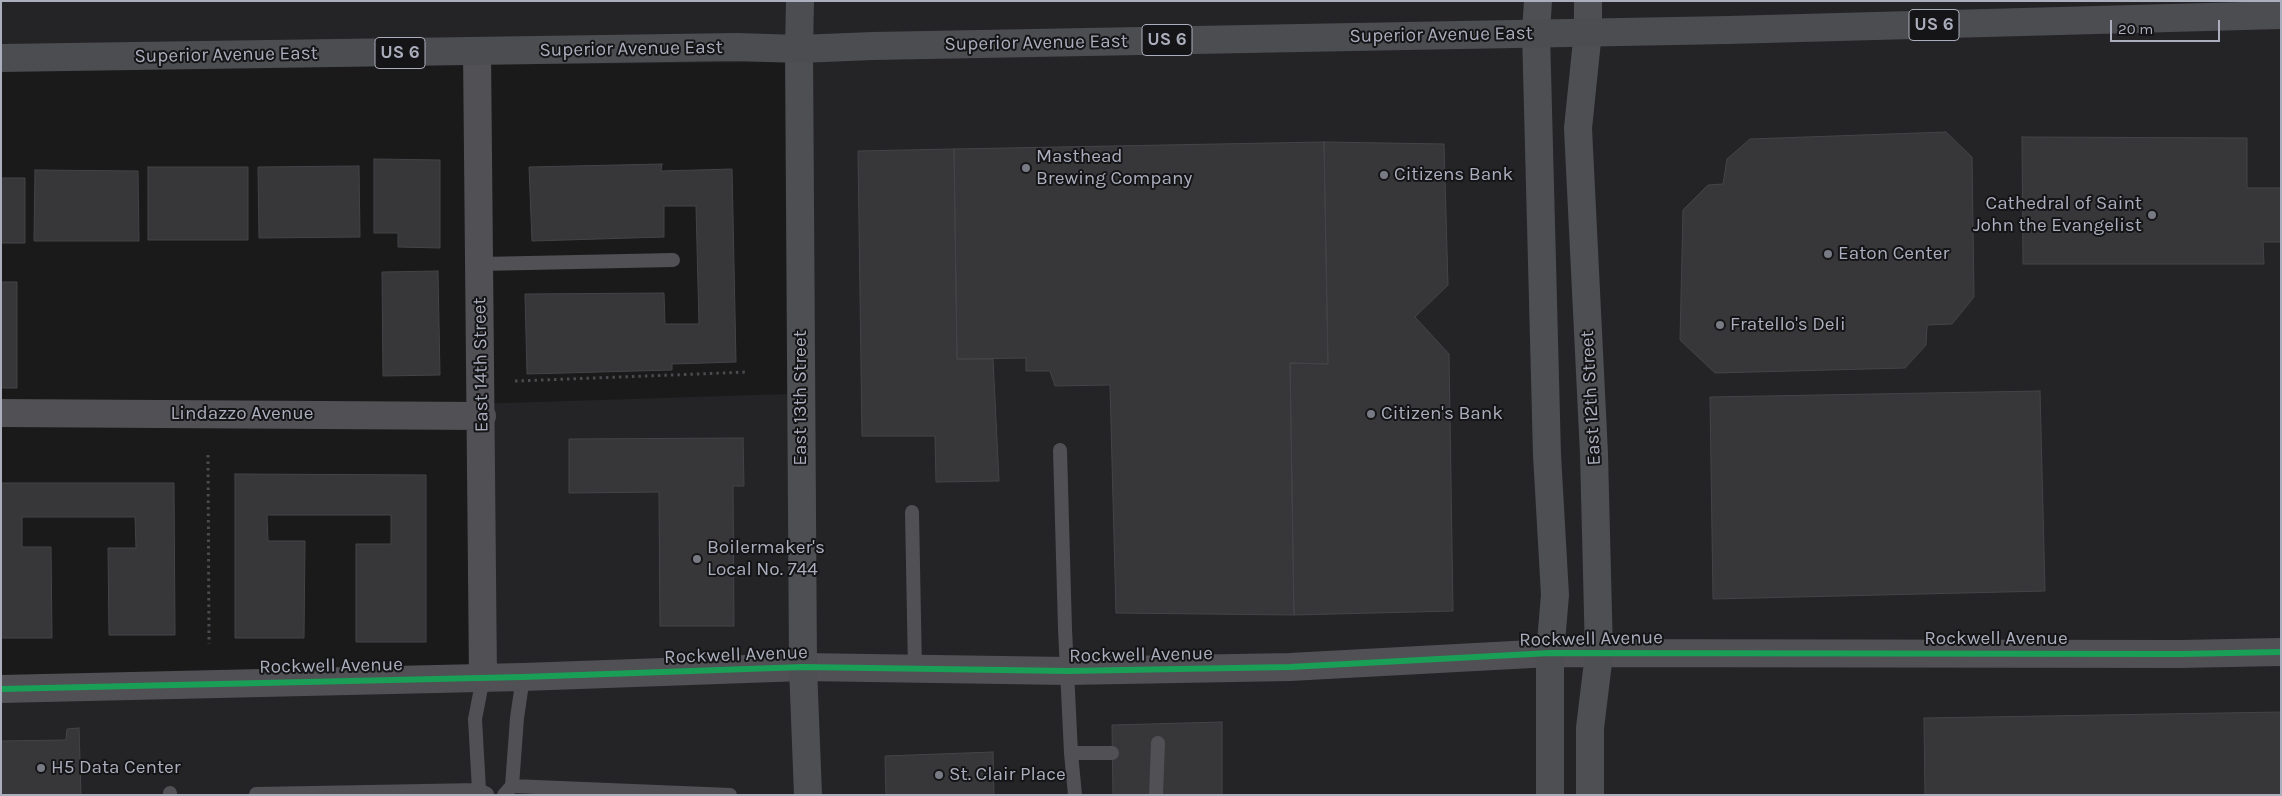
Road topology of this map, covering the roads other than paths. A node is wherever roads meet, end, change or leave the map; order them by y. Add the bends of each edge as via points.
1 (800, 1) edge
2 (1538, 1) edge
3 (1588, 1) edge
4 (2281, 15) edge
5 (1588, 31) junction
6 (1536, 32) junction
7 (799, 50) junction
8 (477, 52) junction
9 (1, 58) edge
10 (673, 260) dead end
11 (480, 264) junction
12 (1, 413) edge
13 (482, 416) junction
14 (1060, 450) dead end
15 (912, 512) dead end
16 (2281, 652) edge
17 (1550, 653) junction
18 (1599, 654) junction
19 (803, 667) junction
20 (916, 670) junction
21 (1068, 671) junction
22 (523, 677) junction
23 (482, 678) junction
24 (1, 689) edge
25 (1158, 743) dead end
26 (1071, 753) junction
27 (1112, 753) dead end
28 (508, 790) edge
29 (483, 792) edge
30 (256, 794) edge
31 (730, 795) edge
32 (808, 795) edge
33 (1075, 795) edge
34 (1156, 795) edge
35 (1550, 795) edge
36 (1590, 795) edge

1 - 7 main road, East 13th Street
2 - 6 main road
3 - 5 main road, East 12th Street
4 - 5 main road, Superior Avenue East / US 6
5 - 6 main road, Superior Avenue East / US 6
5 - 18 main road, East 12th Street via 1578,128 1594,454
6 - 7 main road, Superior Avenue East / US 6 via 882,45
6 - 17 main road via 1547,455 1555,595
7 - 8 main road, Superior Avenue East / US 6 via 737,47
7 - 19 main road, East 13th Street
8 - 9 main road, Superior Avenue East / US 6
8 - 11 street, East 14th Street
10 - 11 lane
11 - 13 street, East 14th Street
12 - 13 street, Lindazzo Avenue
13 - 23 street, East 14th Street
14 - 21 lane
15 - 20 lane
16 - 18 street, Rockwell Avenue
17 - 18 street, Rockwell Avenue
17 - 21 street, Rockwell Avenue via 1290,667
17 - 35 main road
18 - 36 main road, East 12th Street via 1590,728
19 - 20 street, Rockwell Avenue
19 - 22 street, Rockwell Avenue
19 - 32 main road, East 13th Street
20 - 21 street, Rockwell Avenue
21 - 26 lane
22 - 23 street, Rockwell Avenue
22 - 28 lane
23 - 24 street, Rockwell Avenue
23 - 29 lane via 476,719
25 - 34 lane
26 - 27 lane
26 - 33 lane
28 - 31 lane
29 - 30 lane

